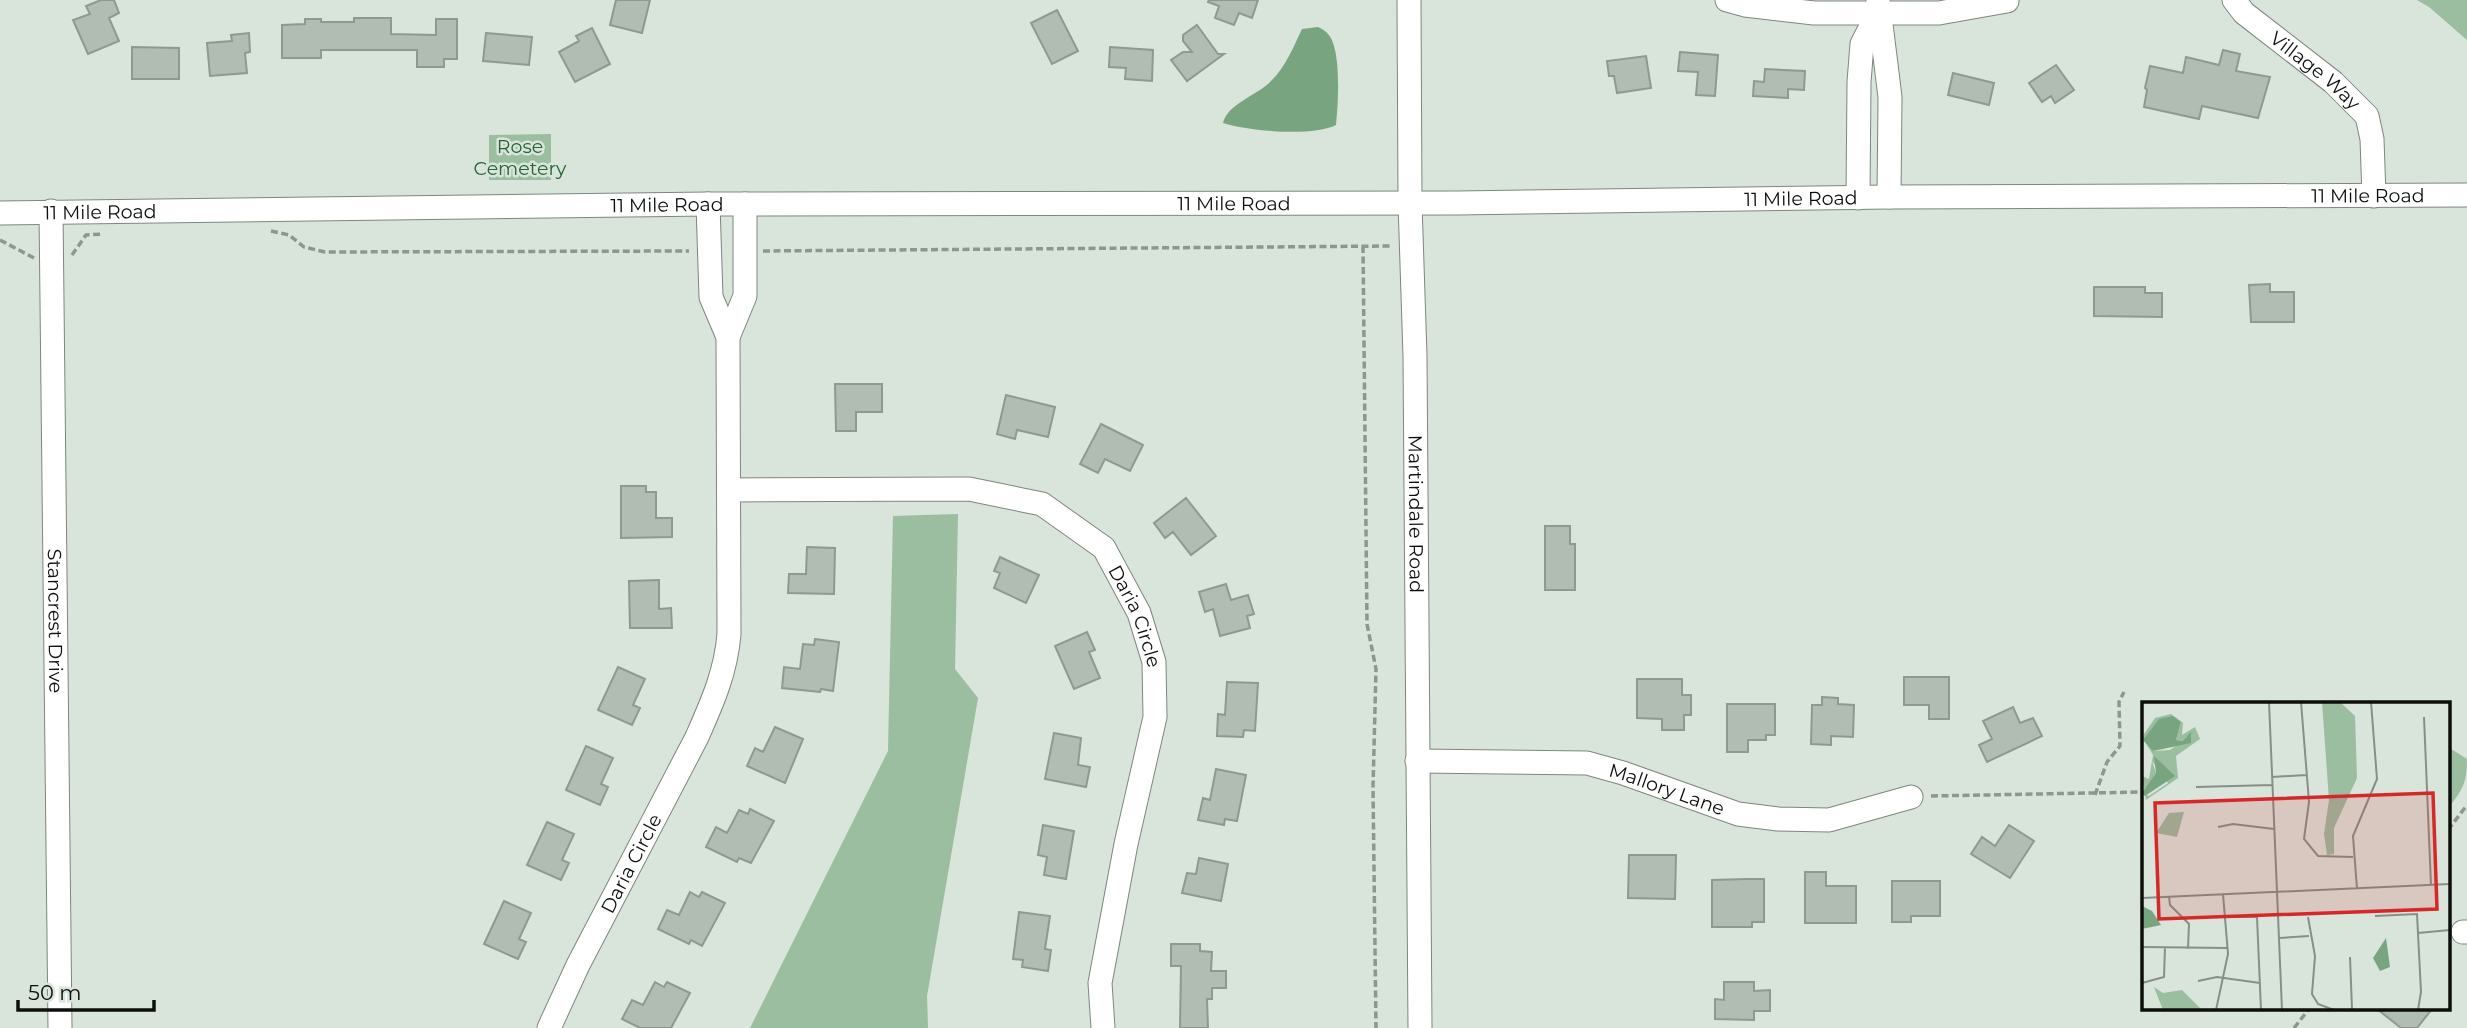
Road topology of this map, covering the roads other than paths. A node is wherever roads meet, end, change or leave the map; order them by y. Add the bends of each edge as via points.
1 (1409, 0) edge
2 (1727, 0) edge
3 (2234, 0) edge
4 (2007, 1) edge
5 (1878, 7) edge
6 (2467, 195) edge
7 (2374, 196) junction
8 (1889, 197) junction
9 (1858, 198) junction
10 (1410, 203) junction
11 (708, 204) junction
12 (745, 204) junction
13 (51, 211) junction
14 (0, 213) edge
15 (728, 337) junction
16 (729, 490) junction
17 (1417, 761) junction
18 (1911, 797) road end
19 (60, 1028) edge
20 (550, 1028) edge
21 (1104, 1028) edge
22 (1420, 1028) edge

1 - 10 street, Martindale Road
2 - 5 street via 1814,13
3 - 7 street, Village Way via 2367,116
4 - 5 street via 1939,13
5 - 8 street via 1890,97
5 - 9 street via 1862,44 1858,82
6 - 7 street, 11 Mile Road
7 - 8 street, 11 Mile Road
8 - 9 street, 11 Mile Road
9 - 10 street, 11 Mile Road
10 - 12 street, 11 Mile Road
10 - 17 street, Martindale Road
11 - 12 street, 11 Mile Road
11 - 13 street, 11 Mile Road
11 - 15 street, Daria Circle via 711,297
12 - 15 street, Daria Circle via 746,296
13 - 14 street, 11 Mile Road
13 - 19 street, Stancrest Drive
15 - 16 street, Daria Circle
16 - 20 street, Daria Circle via 729,634 724,671 697,737
16 - 21 street, Daria Circle via 968,489 1042,504 1104,548 1139,612 1154,662 1155,716 1100,984
17 - 18 street, Mallory Lane via 1587,763 1738,814 1778,820 1829,820
17 - 22 street, Martindale Road

